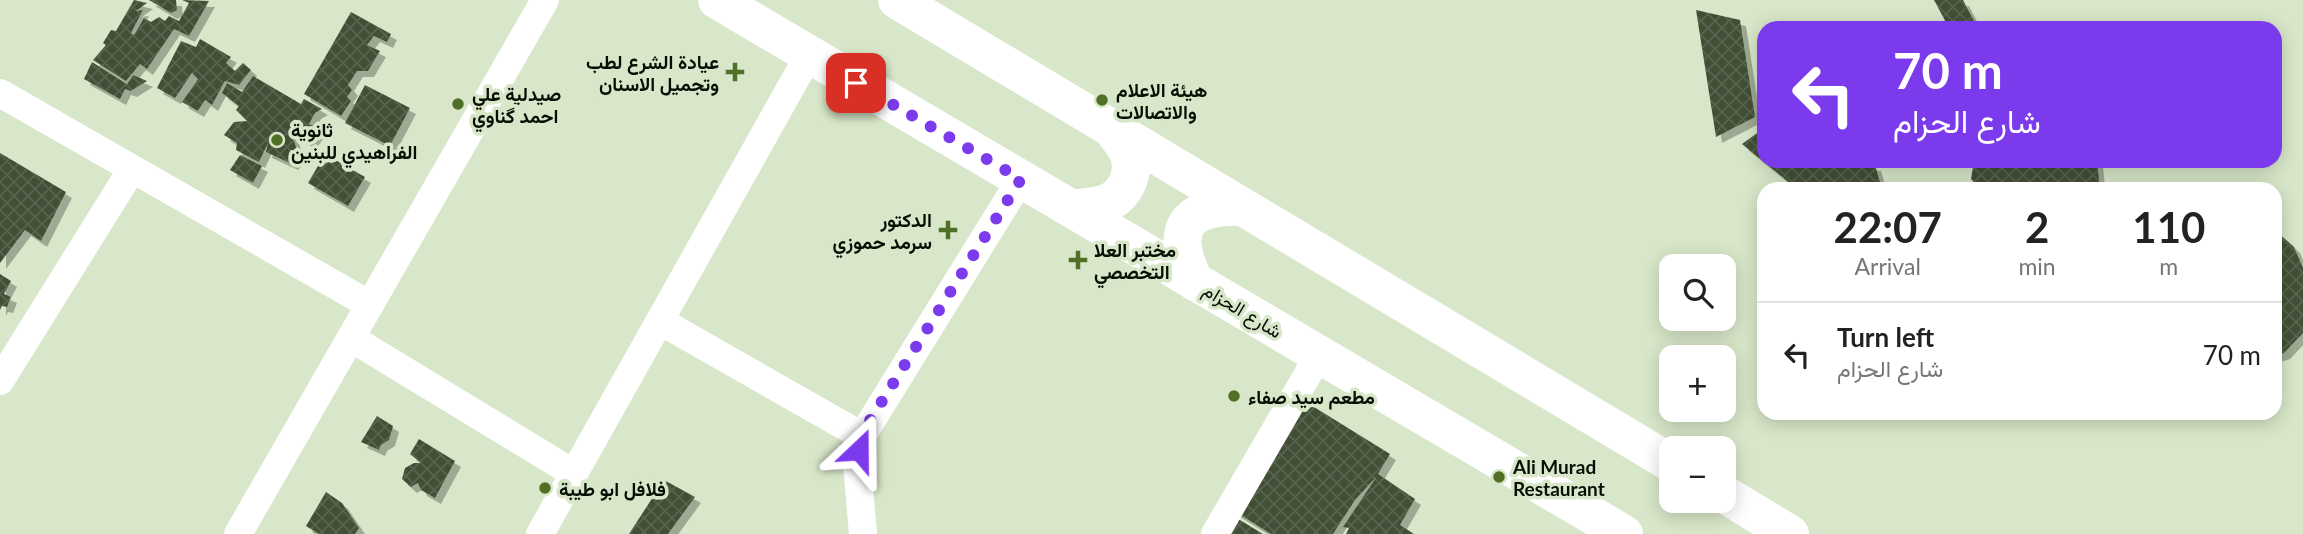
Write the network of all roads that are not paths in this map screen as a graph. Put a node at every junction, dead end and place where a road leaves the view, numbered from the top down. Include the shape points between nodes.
1 (545, 0) edge
2 (717, 0) edge
3 (897, 0) edge
4 (809, 55) junction
5 (0, 93) edge
6 (1112, 129) junction
7 (132, 169) junction
8 (1021, 179) junction
9 (1243, 207) junction
10 (1072, 209) junction
11 (1195, 282) junction
12 (370, 305) junction
13 (660, 321) junction
14 (351, 338) junction
15 (1320, 355) junction
16 (0, 381) edge
17 (862, 436) junction
18 (1659, 456) edge
19 (573, 473) junction
20 (1736, 501) edge
21 (238, 534) edge
22 (540, 534) edge
23 (863, 534) edge
24 (1215, 534) edge
25 (1625, 534) edge
26 (1790, 534) edge

1 - 12 street
2 - 4 main road, شارع الحزام
3 - 6 main road
4 - 8 main road, شارع الحزام
4 - 13 street
5 - 7 street
6 - 9 main road
6 - 10 main road via 1128,152 1130,179 1108,203
7 - 12 street
7 - 16 street
8 - 10 main road, شارع الحزام
8 - 17 street
9 - 11 main road via 1210,208 1192,218 1181,240
9 - 18 main road
10 - 11 main road, شارع الحزام
11 - 15 main road, شارع الحزام
12 - 14 street
13 - 17 street
13 - 19 street
14 - 19 street
14 - 21 street
15 - 24 street
15 - 25 main road, شارع الحزام
17 - 23 street via 857,464
19 - 22 street
20 - 26 main road

